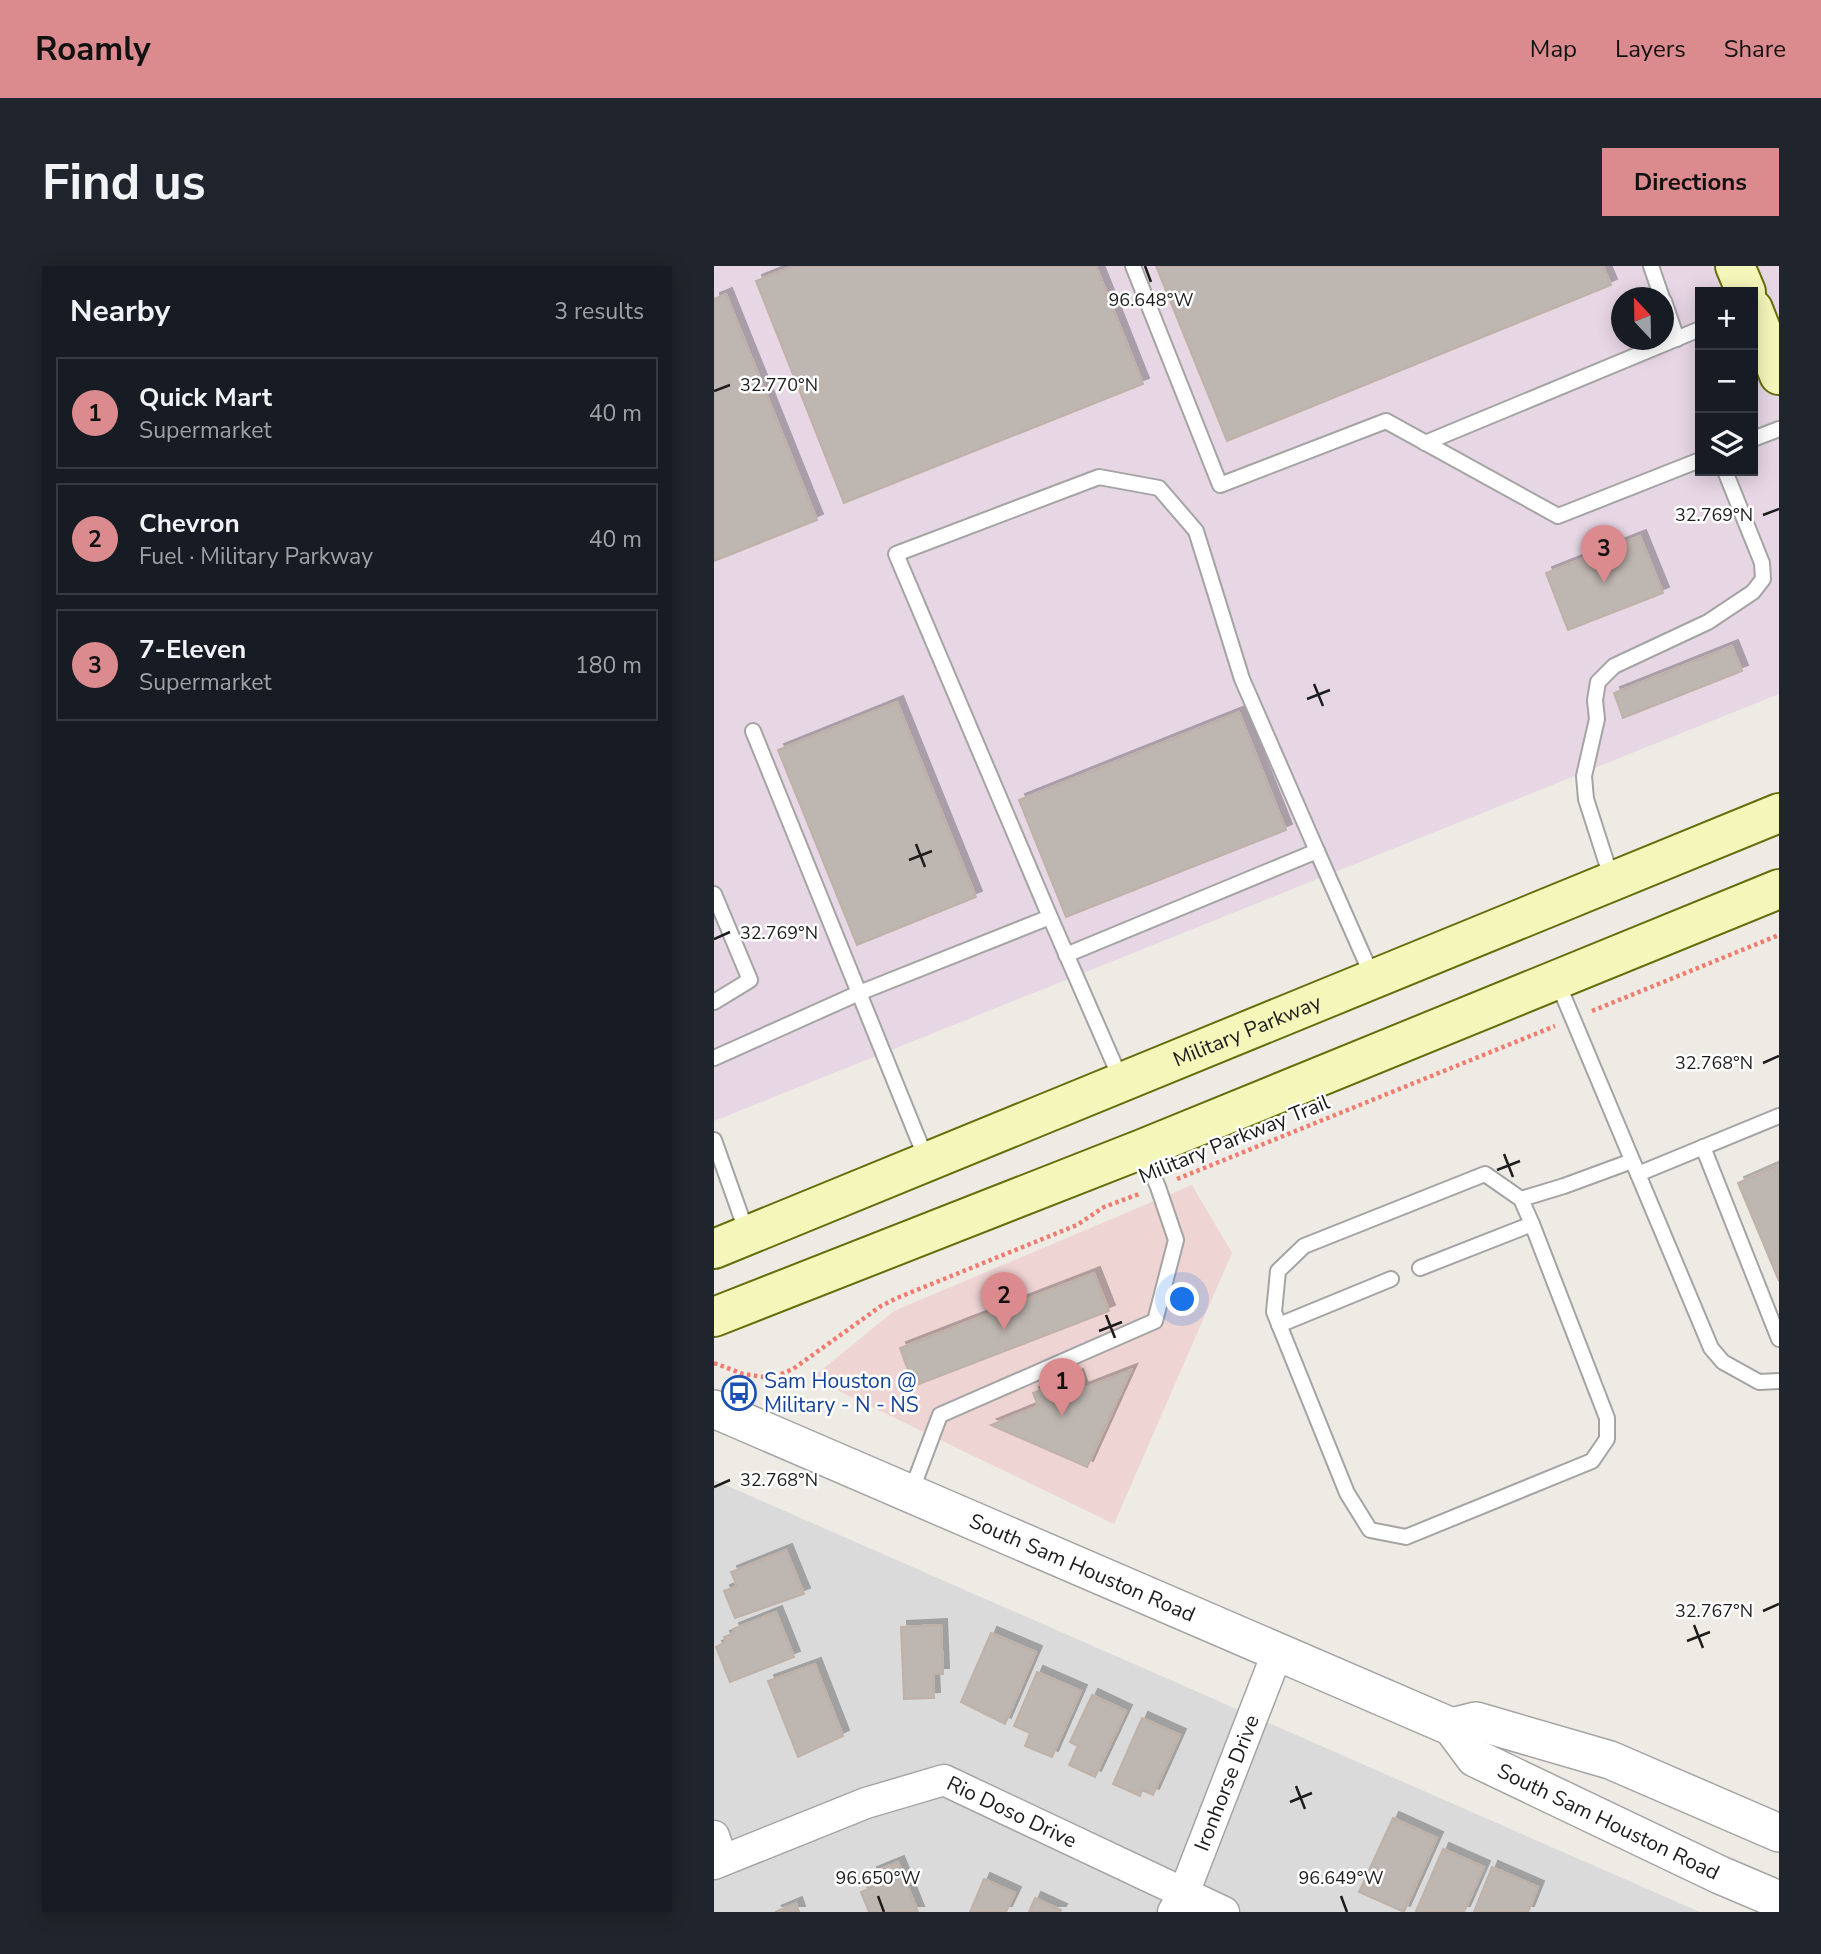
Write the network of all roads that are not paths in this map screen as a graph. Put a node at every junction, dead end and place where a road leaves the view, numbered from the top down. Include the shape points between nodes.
1 (1133, 266) edge
2 (1651, 266) edge
3 (1735, 266) edge
4 (1659, 287) edge
5 (1744, 287) edge
6 (1779, 296) edge
7 (1758, 306) edge
8 (1758, 321) edge
9 (1674, 330) edge
10 (1695, 331) edge
11 (1677, 339) junction
12 (1779, 374) edge
13 (1779, 429) edge
14 (1758, 437) edge
15 (1424, 443) junction
16 (1695, 462) edge
17 (1727, 476) edge
18 (753, 731) dead end
19 (1779, 813) edge
20 (1317, 851) junction
21 (1613, 882) junction
22 (1779, 889) edge
23 (714, 894) edge
24 (1050, 917) junction
25 (1066, 955) junction
26 (1374, 979) junction
27 (1557, 981) junction
28 (859, 993) junction
29 (714, 1002) edge
30 (714, 1058) edge
31 (1122, 1083) junction
32 (1779, 1116) edge
33 (714, 1140) edge
34 (1703, 1147) junction
35 (1142, 1149) junction
36 (927, 1162) junction
37 (1635, 1168) junction
38 (1521, 1199) junction
39 (1532, 1224) junction
40 (731, 1242) edge
41 (1420, 1268) dead end
42 (1391, 1279) dead end
43 (714, 1317) edge
44 (1279, 1325) junction
45 (1779, 1339) edge
46 (1779, 1381) edge
47 (714, 1409) edge
48 (910, 1493) junction
49 (1279, 1651) junction
50 (1452, 1727) junction
51 (1779, 1833) edge
52 (717, 1853) edge
53 (1779, 1900) edge
54 (1179, 1903) edge
55 (1224, 1912) edge

1 - 15 lane via 1220,485 1386,421
2 - 4 lane
3 - 5 main road
6 - 7 main road
8 - 12 main road
9 - 11 lane
10 - 11 lane
11 - 15 lane
13 - 14 lane
15 - 16 lane via 1558,516
17 - 21 lane via 1762,563 1763,579 1753,592 1708,622 1614,666 1598,682 1597,719 1584,776 1586,799
18 - 28 lane
19 - 21 main road, Military Parkway
20 - 24 lane via 1242,679 1196,531 1159,488 1099,477 896,554
20 - 25 lane
20 - 26 lane
21 - 26 main road, Military Parkway
22 - 27 main road
23 - 29 lane via 750,980
24 - 25 lane
24 - 28 lane
25 - 31 lane
26 - 31 main road, Military Parkway
27 - 35 main road
27 - 37 lane
28 - 30 lane
28 - 36 lane
31 - 36 main road, Military Parkway
32 - 34 lane
33 - 40 lane
34 - 37 lane
34 - 45 lane
35 - 43 main road
35 - 48 lane via 1176,1240 1155,1321 940,1415
36 - 40 main road, Military Parkway
37 - 38 lane
37 - 46 lane via 1711,1348 1723,1362 1759,1382
38 - 39 lane
38 - 44 lane via 1485,1174 1304,1246 1278,1271 1274,1312
39 - 41 lane
39 - 44 lane via 1607,1418 1606,1439 1592,1461 1419,1532 1406,1537 1370,1530 1347,1493
42 - 44 lane
47 - 48 street, South Sam Houston Road
48 - 49 street, South Sam Houston Road
49 - 50 street, South Sam Houston Road
49 - 54 street, Ironhorse Drive
50 - 51 street, South Sam Houston Road via 1476,1721 1610,1760
50 - 53 street, South Sam Houston Road via 1475,1758
52 - 54 street, Rio Doso Drive via 944,1780
54 - 55 street, Rio Doso Drive

